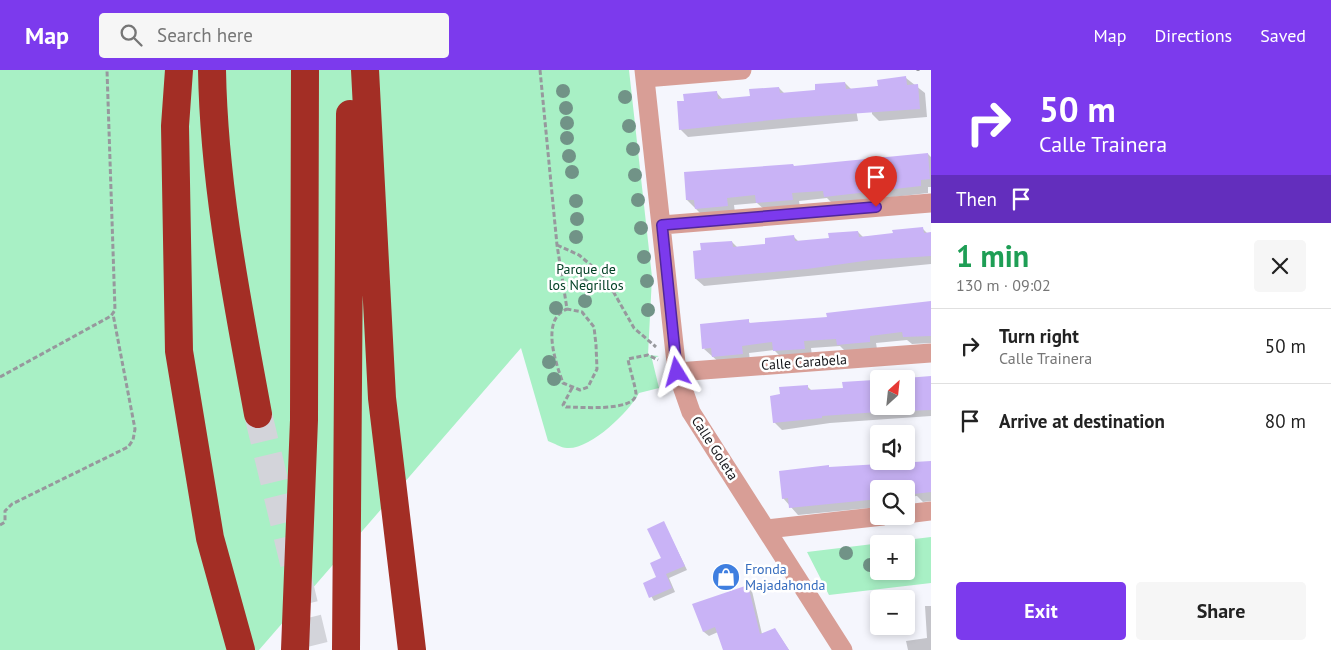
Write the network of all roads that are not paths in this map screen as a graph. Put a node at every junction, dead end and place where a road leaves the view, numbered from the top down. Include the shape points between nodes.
1 (179, 70) edge
2 (212, 70) edge
3 (305, 70) edge
4 (350, 70) edge
5 (365, 70) edge
6 (742, 70) edge
7 (644, 74) edge
8 (931, 203) edge
9 (662, 225) junction
10 (931, 353) edge
11 (677, 372) junction
12 (258, 414) tunnel mouth
13 (931, 511) edge
14 (915, 513) edge
15 (870, 517) edge
16 (767, 529) junction
17 (241, 650) edge
18 (295, 650) edge
19 (346, 650) edge
20 (412, 650) edge
21 (843, 650) edge

1 - 17 highway via 175,126 179,351 210,538
2 - 12 highway via 213,121 230,259
3 - 18 highway via 304,420
4 - 19 highway
5 - 20 highway via 382,398
6 - 7 street
7 - 9 street, Calle Goleta
8 - 9 street
9 - 11 street, Calle Goleta
10 - 11 street, Calle Carabela
11 - 16 street, Calle Goleta via 691,412
13 - 14 street
15 - 16 street
16 - 21 street, Calle Goleta

